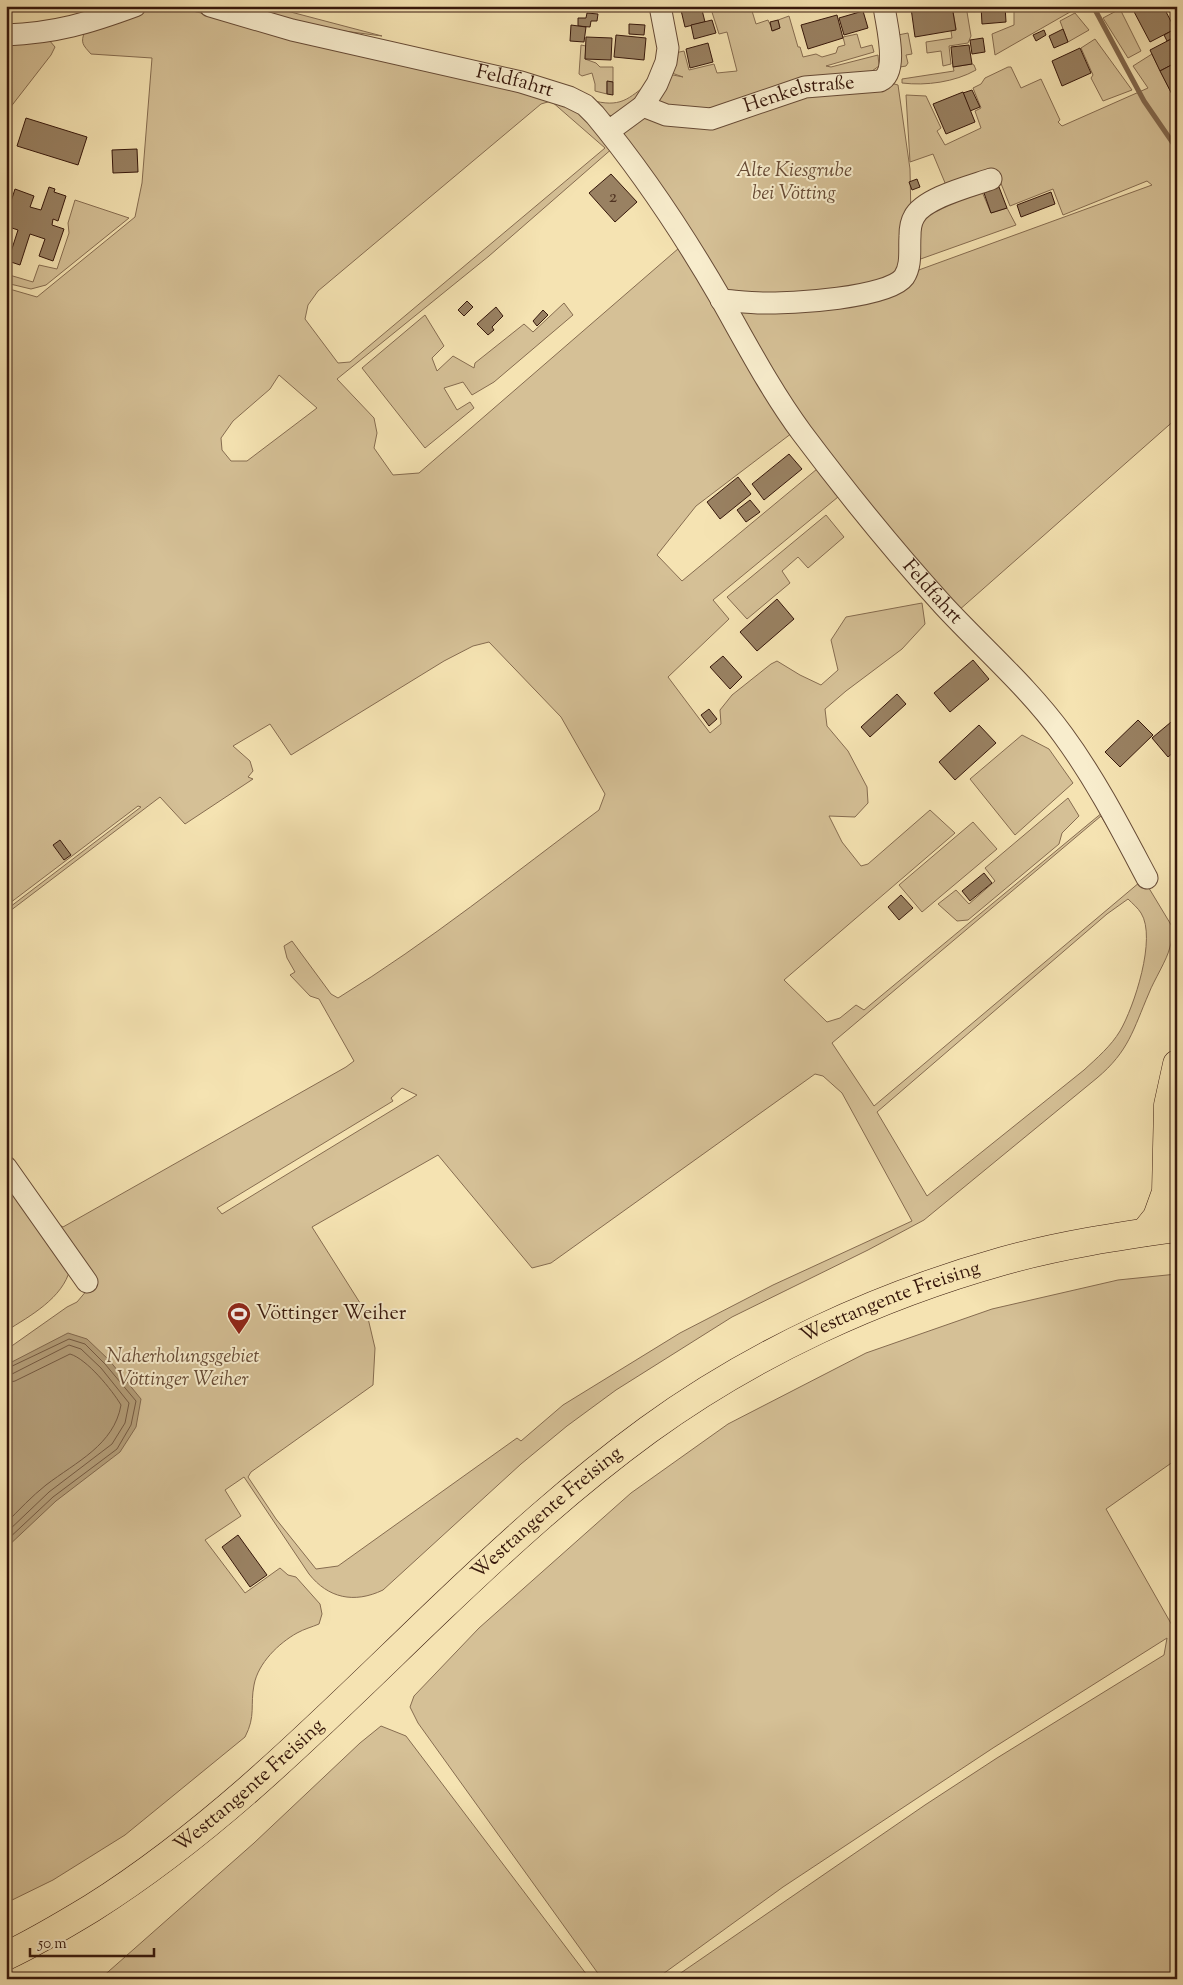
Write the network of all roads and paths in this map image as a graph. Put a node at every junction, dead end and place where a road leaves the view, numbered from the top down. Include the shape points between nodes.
1 (135, 6) edge
2 (210, 6) edge
3 (660, 6) edge
4 (884, 6) edge
5 (6, 35) edge
6 (642, 106) junction
7 (609, 131) junction
8 (991, 179) dead end
9 (721, 300) junction
10 (1148, 878) dead end
11 (1177, 1064) edge
12 (1172, 1160) edge
13 (6, 1167) edge
14 (1177, 1228) edge
15 (1145, 1232) junction
16 (87, 1282) dead end
17 (6, 1956) edge

1 - 5 street via 71,28
2 - 7 street, Feldfahrt via 292,30 488,74 569,97 585,105
3 - 6 street via 667,34 667,57 657,84
4 - 6 street, Henkelstraße via 891,54 890,69 880,81 805,87 711,119 666,115
6 - 7 street
7 - 9 street, Feldfahrt via 662,203
8 - 9 street via 930,201 914,216 909,266 904,278 895,285 878,291 804,303
9 - 10 street, Feldfahrt via 783,406 879,532 945,607 1023,687 1063,735 1108,803
11 - 12 main road via 1168,1105
12 - 15 main road via 1166,1192 1156,1217
13 - 16 street
14 - 15 main road, Westtangente Freising
15 - 17 main road, Westtangente Freising via 1005,1260 883,1301 764,1358 703,1394 591,1473 538,1518 323,1722 193,1837 111,1896

